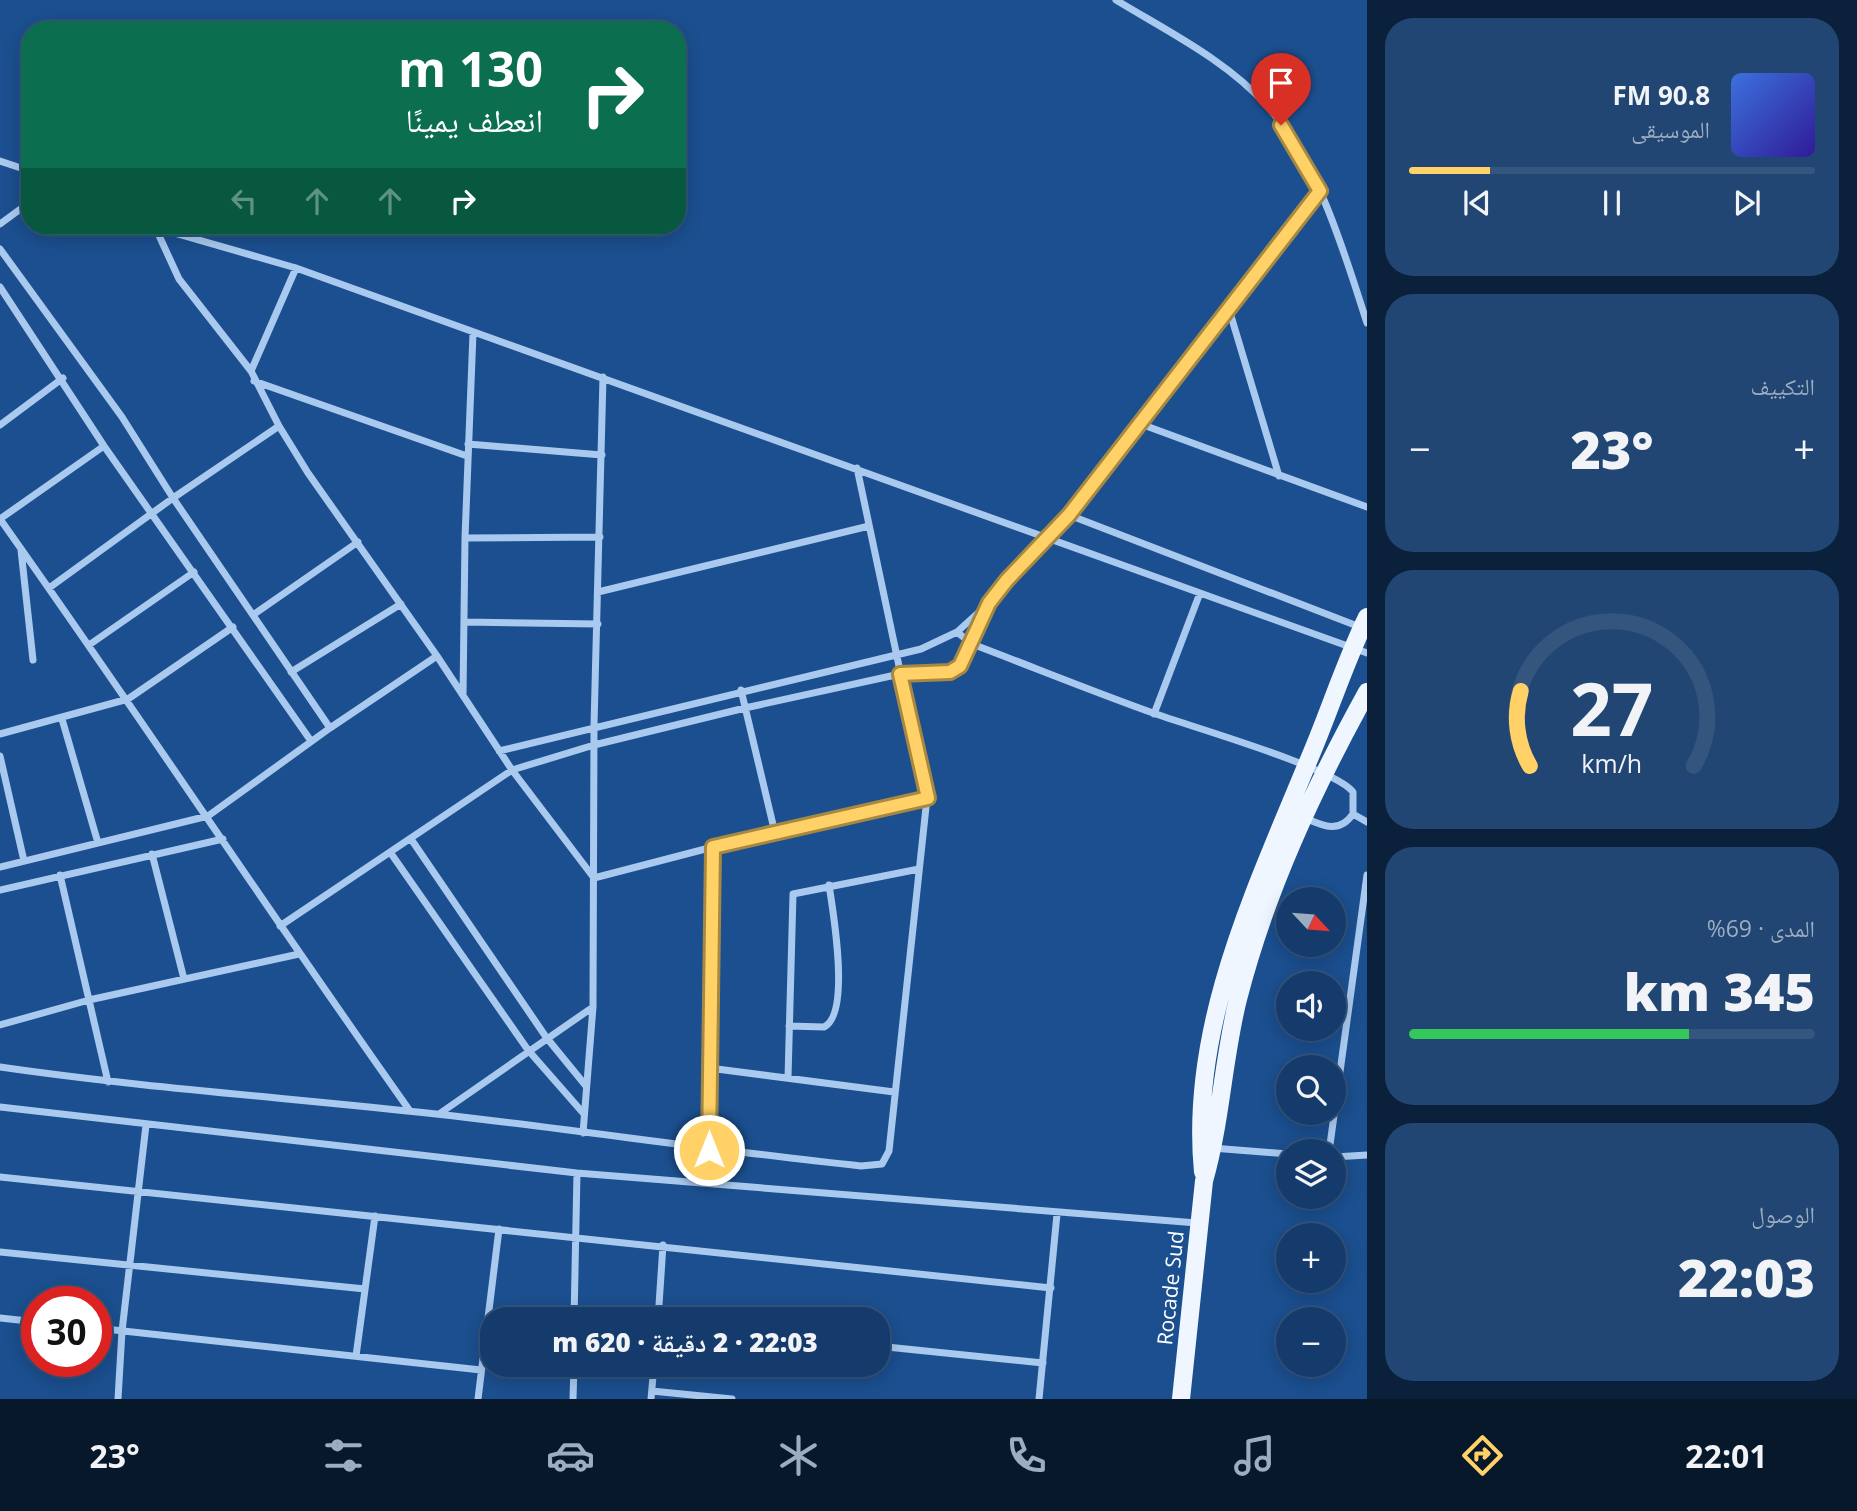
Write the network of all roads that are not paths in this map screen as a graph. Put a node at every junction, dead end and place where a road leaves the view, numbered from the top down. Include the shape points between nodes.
1 (1116, 0) edge
2 (0, 161) edge
3 (21, 168) edge
4 (1320, 191) junction
5 (21, 209) edge
6 (0, 224) edge
7 (157, 235) edge
8 (178, 235) edge
9 (0, 249) edge
10 (296, 268) junction
11 (0, 287) edge
12 (1228, 306) junction
13 (1367, 323) edge
14 (473, 333) junction
15 (251, 371) junction
16 (603, 377) junction
17 (62, 378) junction
18 (254, 380) junction
19 (1138, 423) junction
20 (0, 425) edge
21 (279, 426) junction
22 (468, 444) junction
23 (104, 446) junction
24 (467, 456) junction
25 (601, 456) junction
26 (857, 468) junction
27 (1279, 476) junction
28 (173, 498) junction
29 (1367, 507) edge
30 (152, 514) junction
31 (1069, 515) junction
32 (0, 519) edge
33 (869, 526) junction
34 (600, 537) junction
35 (1047, 537) junction
36 (465, 538) junction
37 (358, 542) junction
38 (21, 549) junction
39 (194, 572) junction
40 (49, 588) junction
41 (598, 592) junction
42 (1200, 593) junction
43 (989, 603) junction
44 (401, 604) junction
45 (253, 615) junction
46 (464, 622) junction
47 (598, 624) junction
48 (1365, 625) edge
49 (233, 627) junction
50 (957, 632) junction
51 (972, 644) junction
52 (89, 645) junction
53 (1360, 651) edge
54 (897, 653) junction
55 (437, 656) junction
56 (33, 660) dead end
57 (291, 673) junction
58 (900, 674) junction
59 (741, 690) junction
60 (1367, 692) edge
61 (463, 696) junction
62 (128, 699) junction
63 (744, 708) junction
64 (1154, 714) junction
65 (62, 719) junction
66 (594, 726) junction
67 (330, 727) junction
68 (0, 734) edge
69 (311, 741) junction
70 (594, 745) junction
71 (499, 751) junction
72 (0, 756) edge
73 (1307, 766) junction
74 (512, 770) junction
75 (1324, 774) junction
76 (928, 798) junction
77 (1295, 813) junction
78 (1353, 814) junction
79 (208, 816) junction
80 (1367, 822) edge
81 (775, 833) junction
82 (223, 839) junction
83 (411, 839) junction
84 (98, 843) junction
85 (713, 847) junction
86 (390, 852) junction
87 (152, 854) junction
88 (24, 861) junction
89 (0, 867) edge
90 (919, 869) junction
91 (60, 875) junction
92 (1367, 876) edge
93 (594, 878) junction
94 (829, 885) junction
95 (0, 890) edge
96 (281, 926) junction
97 (299, 954) junction
98 (184, 979) junction
99 (89, 1000) junction
100 (593, 1007) junction
101 (0, 1025) edge
102 (789, 1026) junction
103 (547, 1037) junction
104 (528, 1050) junction
105 (0, 1067) edge
106 (709, 1068) junction
107 (788, 1078) junction
108 (108, 1082) junction
109 (587, 1086) junction
110 (894, 1092) junction
111 (0, 1107) edge
112 (410, 1111) junction
113 (439, 1114) junction
114 (584, 1114) junction
115 (146, 1125) junction
116 (583, 1133) junction
117 (1331, 1139) edge
118 (1207, 1148) junction
119 (709, 1150) junction
120 (1276, 1153) edge
121 (1367, 1155) edge
122 (1346, 1156) edge
123 (577, 1173) junction
124 (0, 1177) edge
125 (138, 1193) junction
126 (1058, 1214) junction
127 (375, 1216) junction
128 (1200, 1224) junction
129 (499, 1229) junction
130 (575, 1236) junction
131 (663, 1245) junction
132 (0, 1252) edge
133 (129, 1265) junction
134 (1051, 1288) junction
135 (365, 1289) junction
136 (489, 1307) edge
137 (574, 1307) edge
138 (659, 1307) edge
139 (0, 1318) edge
140 (21, 1320) edge
141 (112, 1330) edge
142 (122, 1331) junction
143 (890, 1347) edge
144 (356, 1356) junction
145 (1043, 1363) junction
146 (480, 1370) edge
147 (480, 1377) edge
148 (573, 1377) edge
149 (653, 1377) edge
150 (652, 1395) edge
151 (118, 1399) edge
152 (478, 1399) edge
153 (573, 1399) edge
154 (732, 1399) edge
155 (1038, 1399) edge
156 (1181, 1399) edge

1 - 4 street via 1210,60 1267,106
2 - 3 street
4 - 12 street
4 - 13 street
5 - 6 street
7 - 15 street via 179,279
8 - 10 street
9 - 28 street via 122,417
10 - 14 street
10 - 15 street
11 - 17 street
12 - 19 street
12 - 27 street
14 - 16 street
14 - 22 street
15 - 18 street
16 - 25 street
16 - 26 street
17 - 20 street
17 - 23 street
18 - 21 street
18 - 24 street
19 - 27 street
19 - 31 street
21 - 28 street
21 - 37 street
22 - 24 street
22 - 25 street
23 - 30 street
23 - 32 street
24 - 36 street
25 - 34 street
26 - 33 street
26 - 35 street
27 - 29 street
28 - 30 street
28 - 45 street
30 - 39 street
30 - 40 street
31 - 35 street
31 - 48 street
32 - 38 street
33 - 41 street
33 - 54 street
34 - 36 street
34 - 41 street
35 - 42 street
35 - 43 street
36 - 46 street
37 - 44 street
37 - 45 street
38 - 40 street
38 - 56 street
39 - 49 street
39 - 52 street
40 - 52 street
41 - 47 street
42 - 53 street
42 - 64 street
43 - 50 street
43 - 51 street
44 - 55 street
44 - 57 street
45 - 57 street
46 - 47 street
46 - 61 street
47 - 66 street
48 - 53 main road
49 - 62 street
49 - 69 street
50 - 51 street
50 - 54 street via 921,649
51 - 58 street via 953,671
51 - 64 street
52 - 62 street
53 - 73 main road
54 - 58 street
54 - 59 street
55 - 61 street
55 - 67 street
57 - 67 street
58 - 63 street
58 - 76 street
59 - 63 street
59 - 66 street
60 - 75 main road
61 - 71 street
62 - 65 street
62 - 79 street
63 - 70 street
63 - 81 street
64 - 73 street
65 - 68 street
65 - 84 street
66 - 70 street
66 - 71 street
67 - 69 street
69 - 79 street
70 - 74 street
70 - 93 street
71 - 74 street
72 - 88 street
73 - 75 street
73 - 77 main road
74 - 83 street
74 - 93 street
75 - 77 main road
75 - 78 street via 1353,792
76 - 81 street
76 - 90 street
77 - 78 street via 1334,827
77 - 118 main road, Rocade Sud via 1250,898 1225,979 1204,1082
78 - 80 street
79 - 82 street
79 - 84 street
81 - 85 street
82 - 87 street
82 - 96 street
83 - 86 street
83 - 103 street
84 - 88 street
85 - 93 street
85 - 106 street
86 - 96 street
86 - 104 street
87 - 91 street
87 - 98 street
88 - 89 street
90 - 94 street
90 - 110 street
91 - 95 street
91 - 99 street
92 - 117 street
93 - 100 street
94 - 102 street via 799,891 792,898
94 - 102 street via 838,953 833,1017 824,1027
96 - 97 street
97 - 98 street
97 - 112 street
98 - 99 street
99 - 101 street
99 - 108 street
100 - 103 street
100 - 109 street
102 - 107 street
103 - 104 street
103 - 109 street
104 - 113 street
104 - 114 street
105 - 108 street
106 - 107 street
106 - 119 street
107 - 110 street
108 - 112 street
109 - 114 street
110 - 119 street via 889,1151 881,1165
111 - 115 street
112 - 113 street
113 - 116 street
114 - 116 street
115 - 123 street
115 - 125 street
116 - 119 street
118 - 120 street
118 - 128 main road, Rocade Sud
121 - 122 street
123 - 126 street
123 - 130 street
124 - 125 street
125 - 127 street
125 - 133 street
126 - 128 street
126 - 134 street
127 - 129 street
127 - 135 street
128 - 156 main road, Rocade Sud
129 - 130 street
129 - 136 street
130 - 131 street
130 - 137 street
131 - 134 street
131 - 138 street
132 - 133 street
133 - 135 street
133 - 142 street
134 - 145 street
135 - 144 street
139 - 140 street
141 - 142 street
142 - 144 street
142 - 151 street
143 - 145 street
144 - 146 street
145 - 155 street
147 - 152 street
148 - 153 street
149 - 150 street
150 - 154 street

